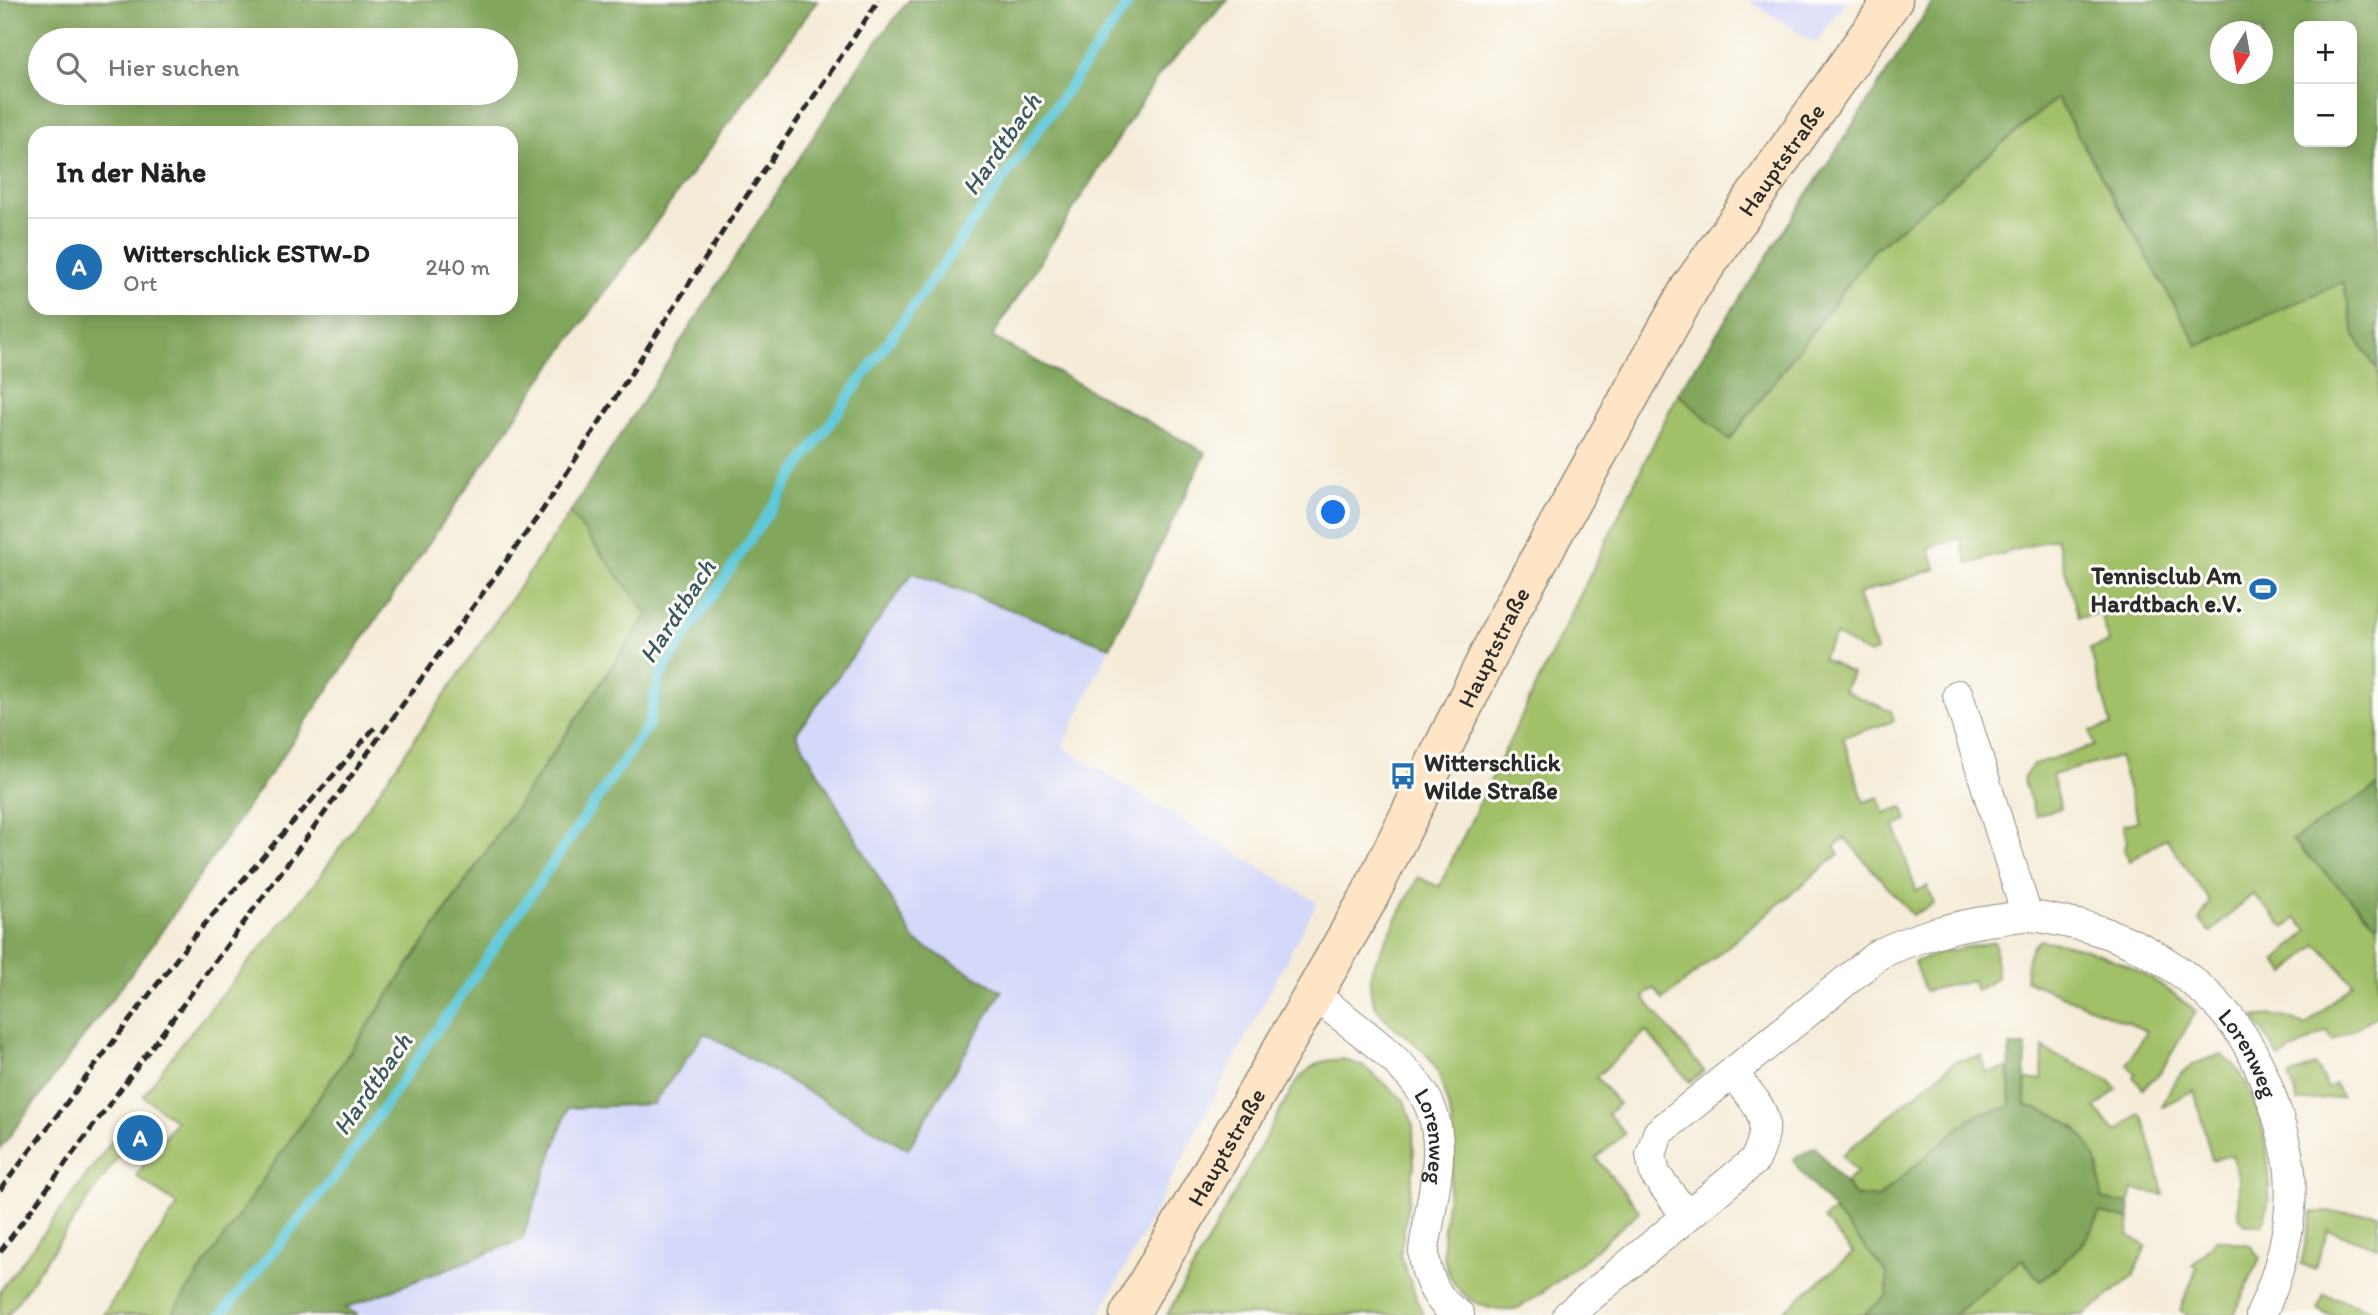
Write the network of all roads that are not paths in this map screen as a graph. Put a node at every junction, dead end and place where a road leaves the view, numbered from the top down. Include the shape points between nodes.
1 (1893, 0) edge
2 (1958, 695) dead end
3 (2027, 916) junction
4 (1313, 994) junction
5 (1733, 1074) junction
6 (1686, 1215) junction
7 (1129, 1315) edge
8 (1460, 1315) edge
9 (1568, 1315) edge
10 (2261, 1315) edge

1 - 4 main road, Hauptstraße via 1690,288 1512,608 1367,901
2 - 3 street
3 - 5 street, Lorenweg via 1958,925 1879,954
3 - 10 street, Lorenweg via 2090,927 2134,943 2178,969 2206,993 2258,1062 2290,1171 2286,1241
4 - 7 main road, Hauptstraße
4 - 8 street, Lorenweg via 1409,1072 1431,1108 1439,1144 1424,1252 1430,1280 1447,1308
5 - 6 street via 1759,1108 1766,1124 1764,1142 1755,1160
5 - 6 street, Lorenweg via 1658,1133 1651,1155 1655,1174
6 - 9 street

